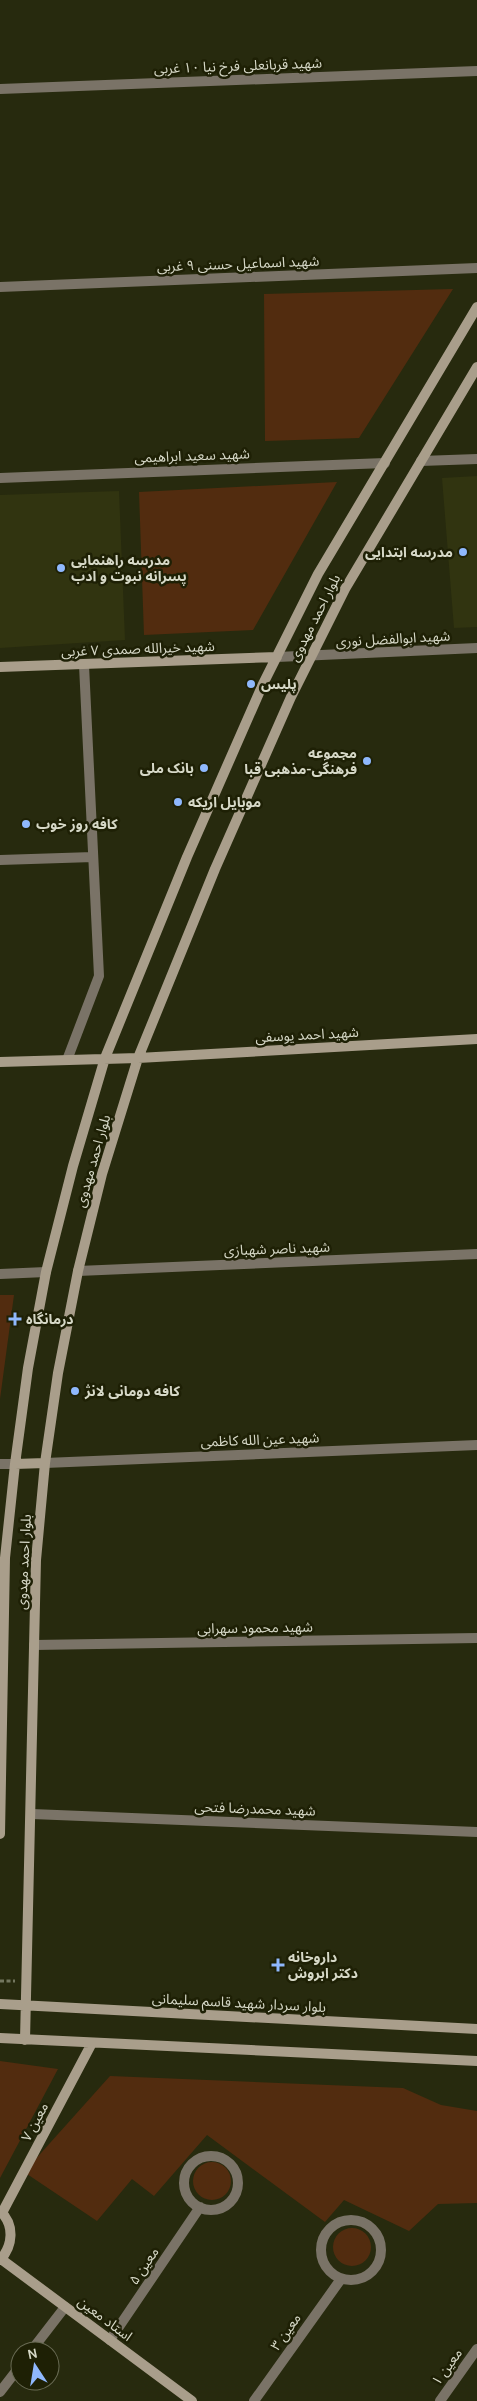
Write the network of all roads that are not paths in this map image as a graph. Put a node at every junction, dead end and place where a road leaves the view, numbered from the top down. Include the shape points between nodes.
1 (477, 71) edge
2 (0, 89) edge
3 (477, 268) edge
4 (0, 287) edge
5 (477, 308) edge
6 (477, 367) edge
7 (477, 459) edge
8 (421, 461) junction
9 (385, 463) junction
10 (0, 478) edge
11 (477, 648) edge
12 (310, 656) junction
13 (277, 657) junction
14 (84, 665) junction
15 (0, 667) edge
16 (93, 858) junction
17 (0, 860) edge
18 (477, 1039) edge
19 (105, 1058) junction
20 (138, 1058) junction
21 (67, 1060) junction
22 (0, 1062) edge
23 (477, 1254) edge
24 (78, 1271) junction
25 (46, 1272) junction
26 (0, 1274) edge
27 (477, 1445) edge
28 (45, 1463) junction
29 (0, 1464) edge
30 (15, 1464) junction
31 (477, 1638) edge
32 (34, 1645) junction
33 (1, 1663) edge
34 (0, 1813) edge
35 (32, 1814) junction
36 (477, 1832) edge
37 (0, 1834) edge
38 (0, 2004) edge
39 (26, 2006) junction
40 (477, 2029) edge
41 (0, 2038) edge
42 (26, 2040) junction
43 (92, 2044) junction
44 (477, 2061) edge
45 (200, 2207) junction
46 (1, 2212) edge
47 (1, 2260) edge
48 (341, 2279) junction
49 (65, 2307) junction
50 (110, 2340) junction
51 (39, 2341) edge
52 (477, 2349) edge
53 (10, 2379) edge
54 (0, 2392) edge
55 (192, 2401) edge
56 (254, 2401) edge
57 (440, 2401) edge

1 - 2 street, شهید قربانعلی فرخ نیا ۱۰ غربی
3 - 4 street, شهید اسماعیل حسنی ۹ غربی
5 - 9 main road, بلوار احمد مهدوی
6 - 8 main road, بلوار احمد مهدوی
7 - 8 street
8 - 12 main road, بلوار احمد مهدوی via 345,589
9 - 10 street, شهید سعید ابراهیمی
9 - 13 main road, بلوار احمد مهدوی via 318,574
11 - 12 street, شهید ابوالفضل نوری
12 - 13 street, شهید ابوالفضل نوری
12 - 20 main road, بلوار احمد مهدوی via 215,869
13 - 14 main road, شهید خیرالله صمدی ۷ غربی
13 - 19 main road, بلوار احمد مهدوی via 187,857
14 - 15 main road, شهید خیرالله صمدی ۷ غربی
14 - 16 street
16 - 17 street
16 - 21 street via 99,976
18 - 20 main road, شهید احمد یوسفی
19 - 20 main road, شهید احمد یوسفی
19 - 21 main road, شهید احمد یوسفی
19 - 25 main road, بلوار احمد مهدوی
20 - 24 main road, بلوار احمد مهدوی via 102,1174
21 - 22 main road, شهید احمد یوسفی
23 - 24 street, شهید ناصر شهبازی
24 - 28 main road, بلوار احمد مهدوی
25 - 26 street
25 - 30 main road, بلوار احمد مهدوی
27 - 28 street, شهید عین الله کاظمی
28 - 30 main road
28 - 32 main road, بلوار احمد مهدوی via 36,1560
29 - 30 street
30 - 33 main road, بلوار احمد مهدوی via 5,1558
31 - 32 street, شهید محمود سهرابی
32 - 35 main road, بلوار احمد مهدوی
33 - 34 main road, بلوار احمد مهدوی
34 - 37 main road, بلوار احمد مهدوی
35 - 36 street, شهید محمدرضا فتحی
35 - 39 main road, بلوار احمد مهدوی
38 - 39 main road, بلوار سردار شهید قاسم سلیمانی
39 - 40 main road, بلوار سردار شهید قاسم سلیمانی
39 - 42 main road, بلوار احمد مهدوی
41 - 42 main road
42 - 43 main road
43 - 44 main road
43 - 46 main road, معین ۷
45 - 45 street via 218,2209 227,2205 238,2190 236,2172 224,2158 206,2156 191,2164 187,2171 184,2179 188,2196
45 - 50 street, معین ۵
46 - 47 main road via 11,2231 7,2251
47 - 49 main road, استاد معین
48 - 48 street via 360,2279 376,2267 380,2258 378,2239 366,2224 346,2221 337,2224 324,2238 321,2248 325,2266
48 - 56 street, معین ۳
49 - 50 main road, استاد معین
49 - 51 street
50 - 55 main road, استاد معین
52 - 57 street, معین ۱
53 - 54 street

